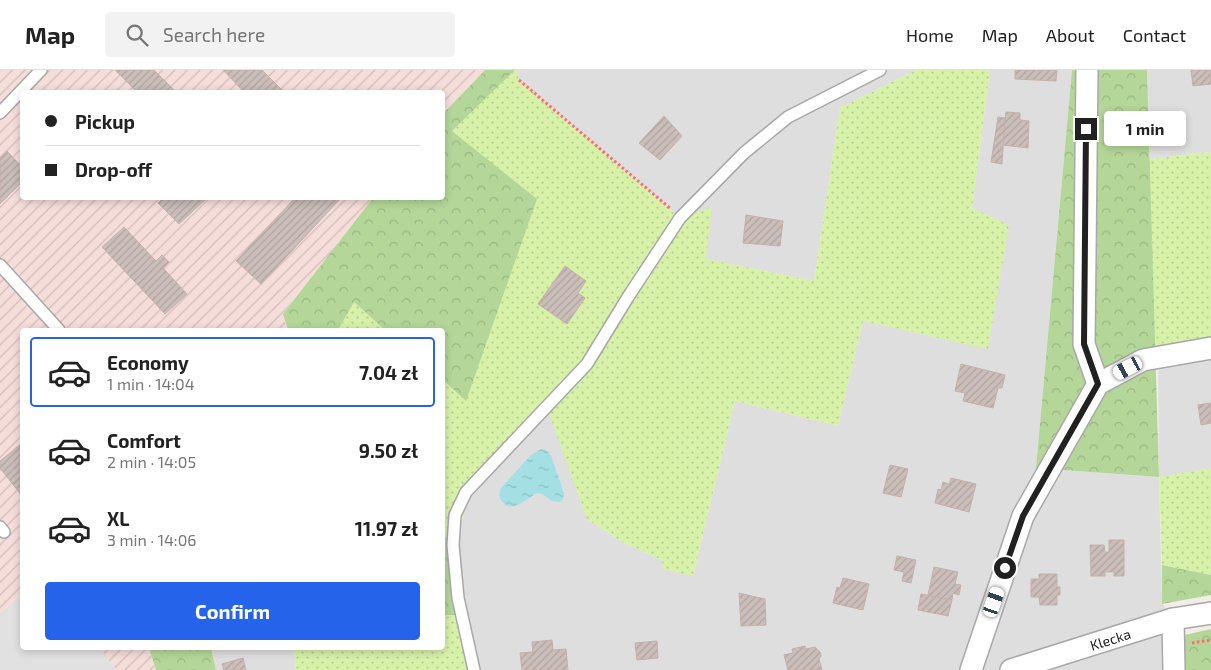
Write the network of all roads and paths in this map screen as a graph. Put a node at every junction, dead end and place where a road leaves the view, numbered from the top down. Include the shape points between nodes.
1 (42, 70) edge
2 (880, 70) edge
3 (1087, 70) edge
4 (519, 80) dead end
5 (22, 90) edge
6 (20, 93) edge
7 (0, 113) edge
8 (680, 218) junction
9 (0, 265) edge
10 (57, 328) edge
11 (1211, 348) edge
12 (1098, 384) junction
13 (1211, 612) edge
14 (1174, 619) junction
15 (474, 670) edge
16 (971, 670) edge
17 (1011, 670) edge
18 (1174, 670) edge

1 - 5 lane
2 - 8 lane via 788,117 744,153
3 - 12 street via 1084,344
4 - 8 path
6 - 7 lane
8 - 15 lane via 587,364 466,492 455,515 453,544 458,598
9 - 10 lane
11 - 12 street via 1143,360
12 - 16 street via 1023,516
13 - 14 street, Klecka
14 - 17 street, Klecka
14 - 18 street

